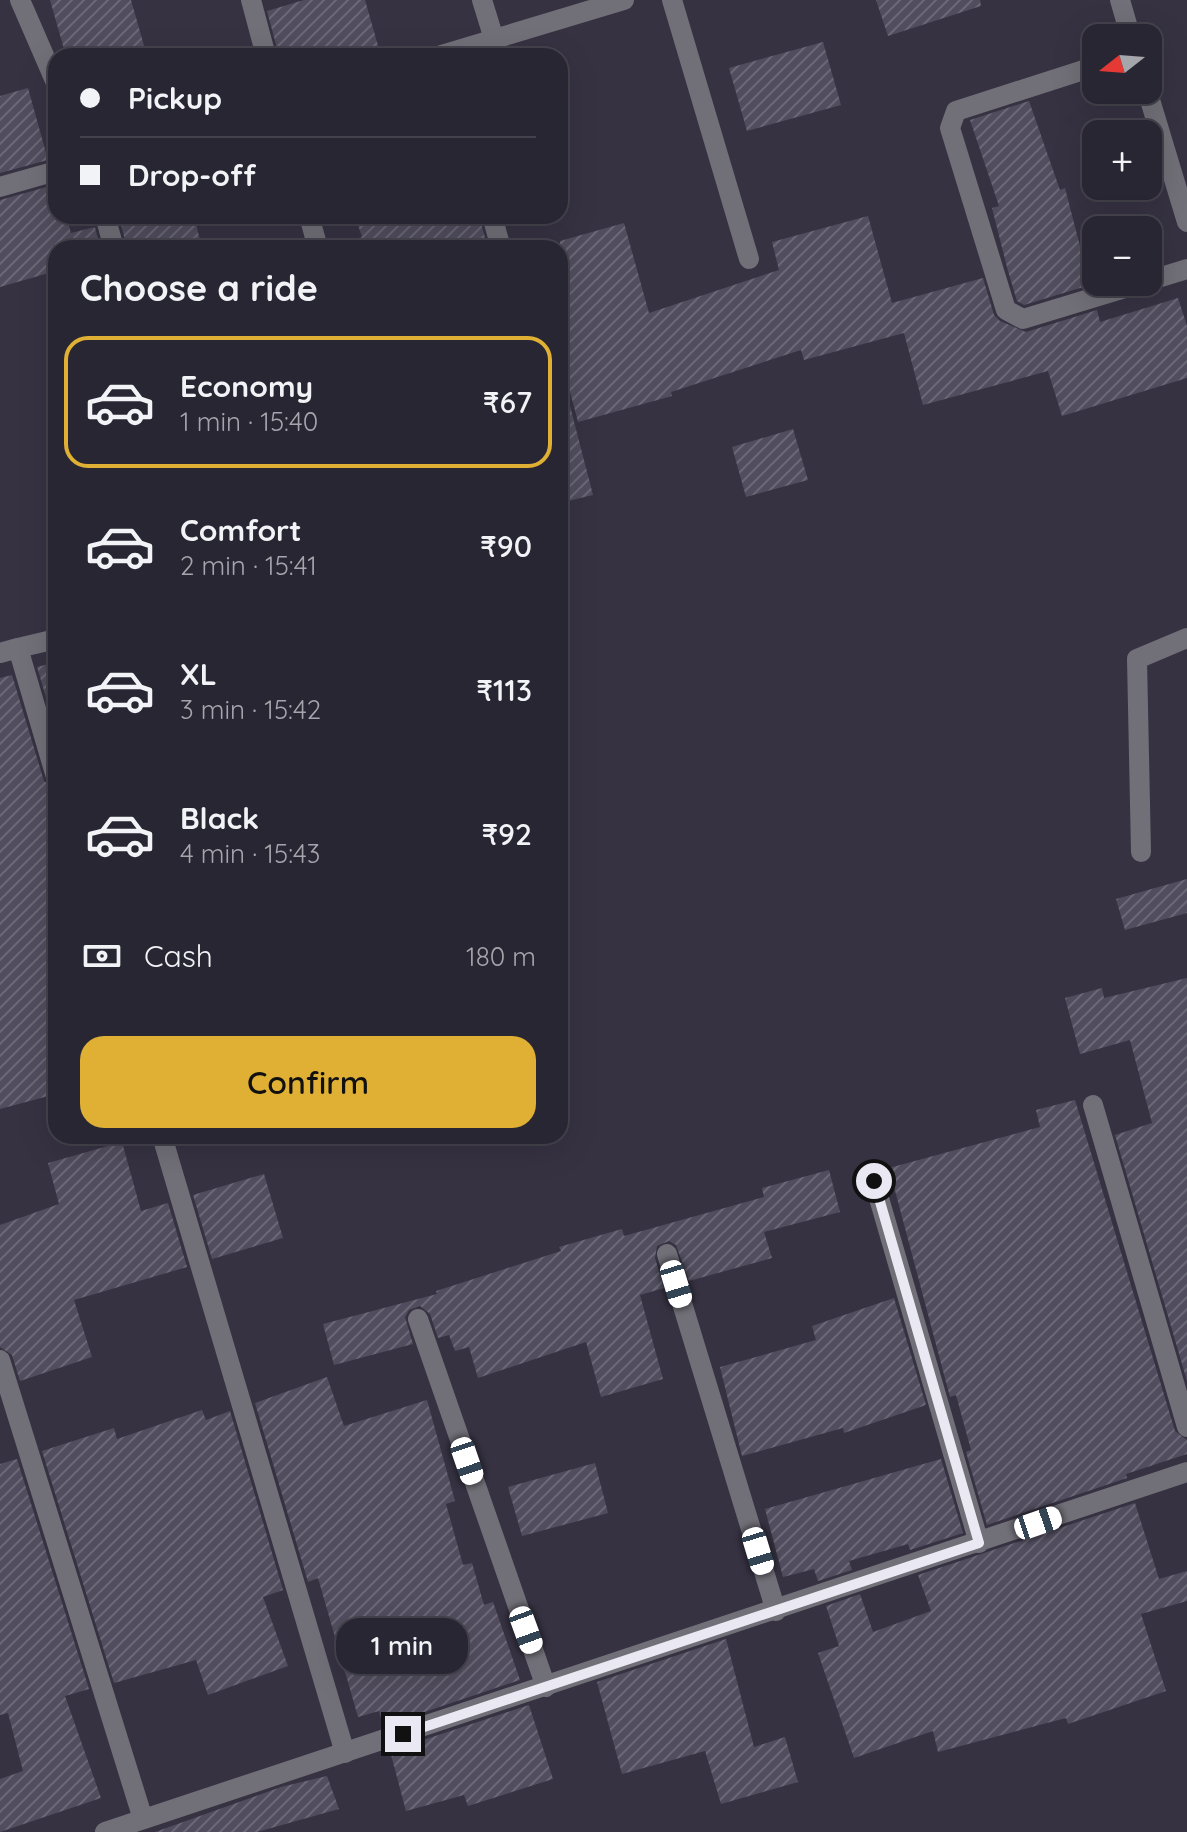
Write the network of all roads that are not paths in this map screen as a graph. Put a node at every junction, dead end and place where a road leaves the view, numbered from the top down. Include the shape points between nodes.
1 (20, 0) edge
2 (251, 0) edge
3 (482, 0) edge
4 (624, 0) edge
5 (672, 0) edge
6 (1120, 0) edge
7 (1127, 24) edge
8 (494, 39) junction
9 (264, 48) edge
10 (464, 48) edge
11 (48, 65) edge
12 (1082, 70) edge
13 (1151, 104) edge
14 (48, 173) edge
15 (0, 187) edge
16 (1187, 222) edge
17 (749, 259) dead end
18 (1187, 269) edge
19 (1162, 277) edge
20 (1100, 296) edge
21 (1187, 638) edge
22 (48, 641) edge
23 (9, 651) edge
24 (48, 756) edge
25 (1141, 852) dead end
26 (1093, 1105) dead end
27 (164, 1144) edge
28 (874, 1181) dead end
29 (667, 1254) dead end
30 (418, 1319) dead end
31 (0, 1360) edge
32 (1187, 1427) edge
33 (1187, 1472) edge
34 (979, 1543) junction
35 (776, 1611) junction
36 (546, 1687) junction
37 (345, 1753) junction
38 (143, 1819) junction
39 (105, 1832) edge

1 - 11 street
2 - 9 street
3 - 8 street
4 - 8 street
5 - 17 street
6 - 7 street
8 - 10 street
12 - 20 street via 956,111 950,128 1006,310 1023,319
13 - 16 street
14 - 15 street
18 - 19 street
21 - 25 street via 1137,659
22 - 23 street
23 - 24 street
26 - 32 street
27 - 37 street
28 - 34 street
29 - 35 street
30 - 36 street
31 - 38 street
33 - 34 street
34 - 35 street
35 - 36 street
36 - 37 street
37 - 38 street
38 - 39 street

